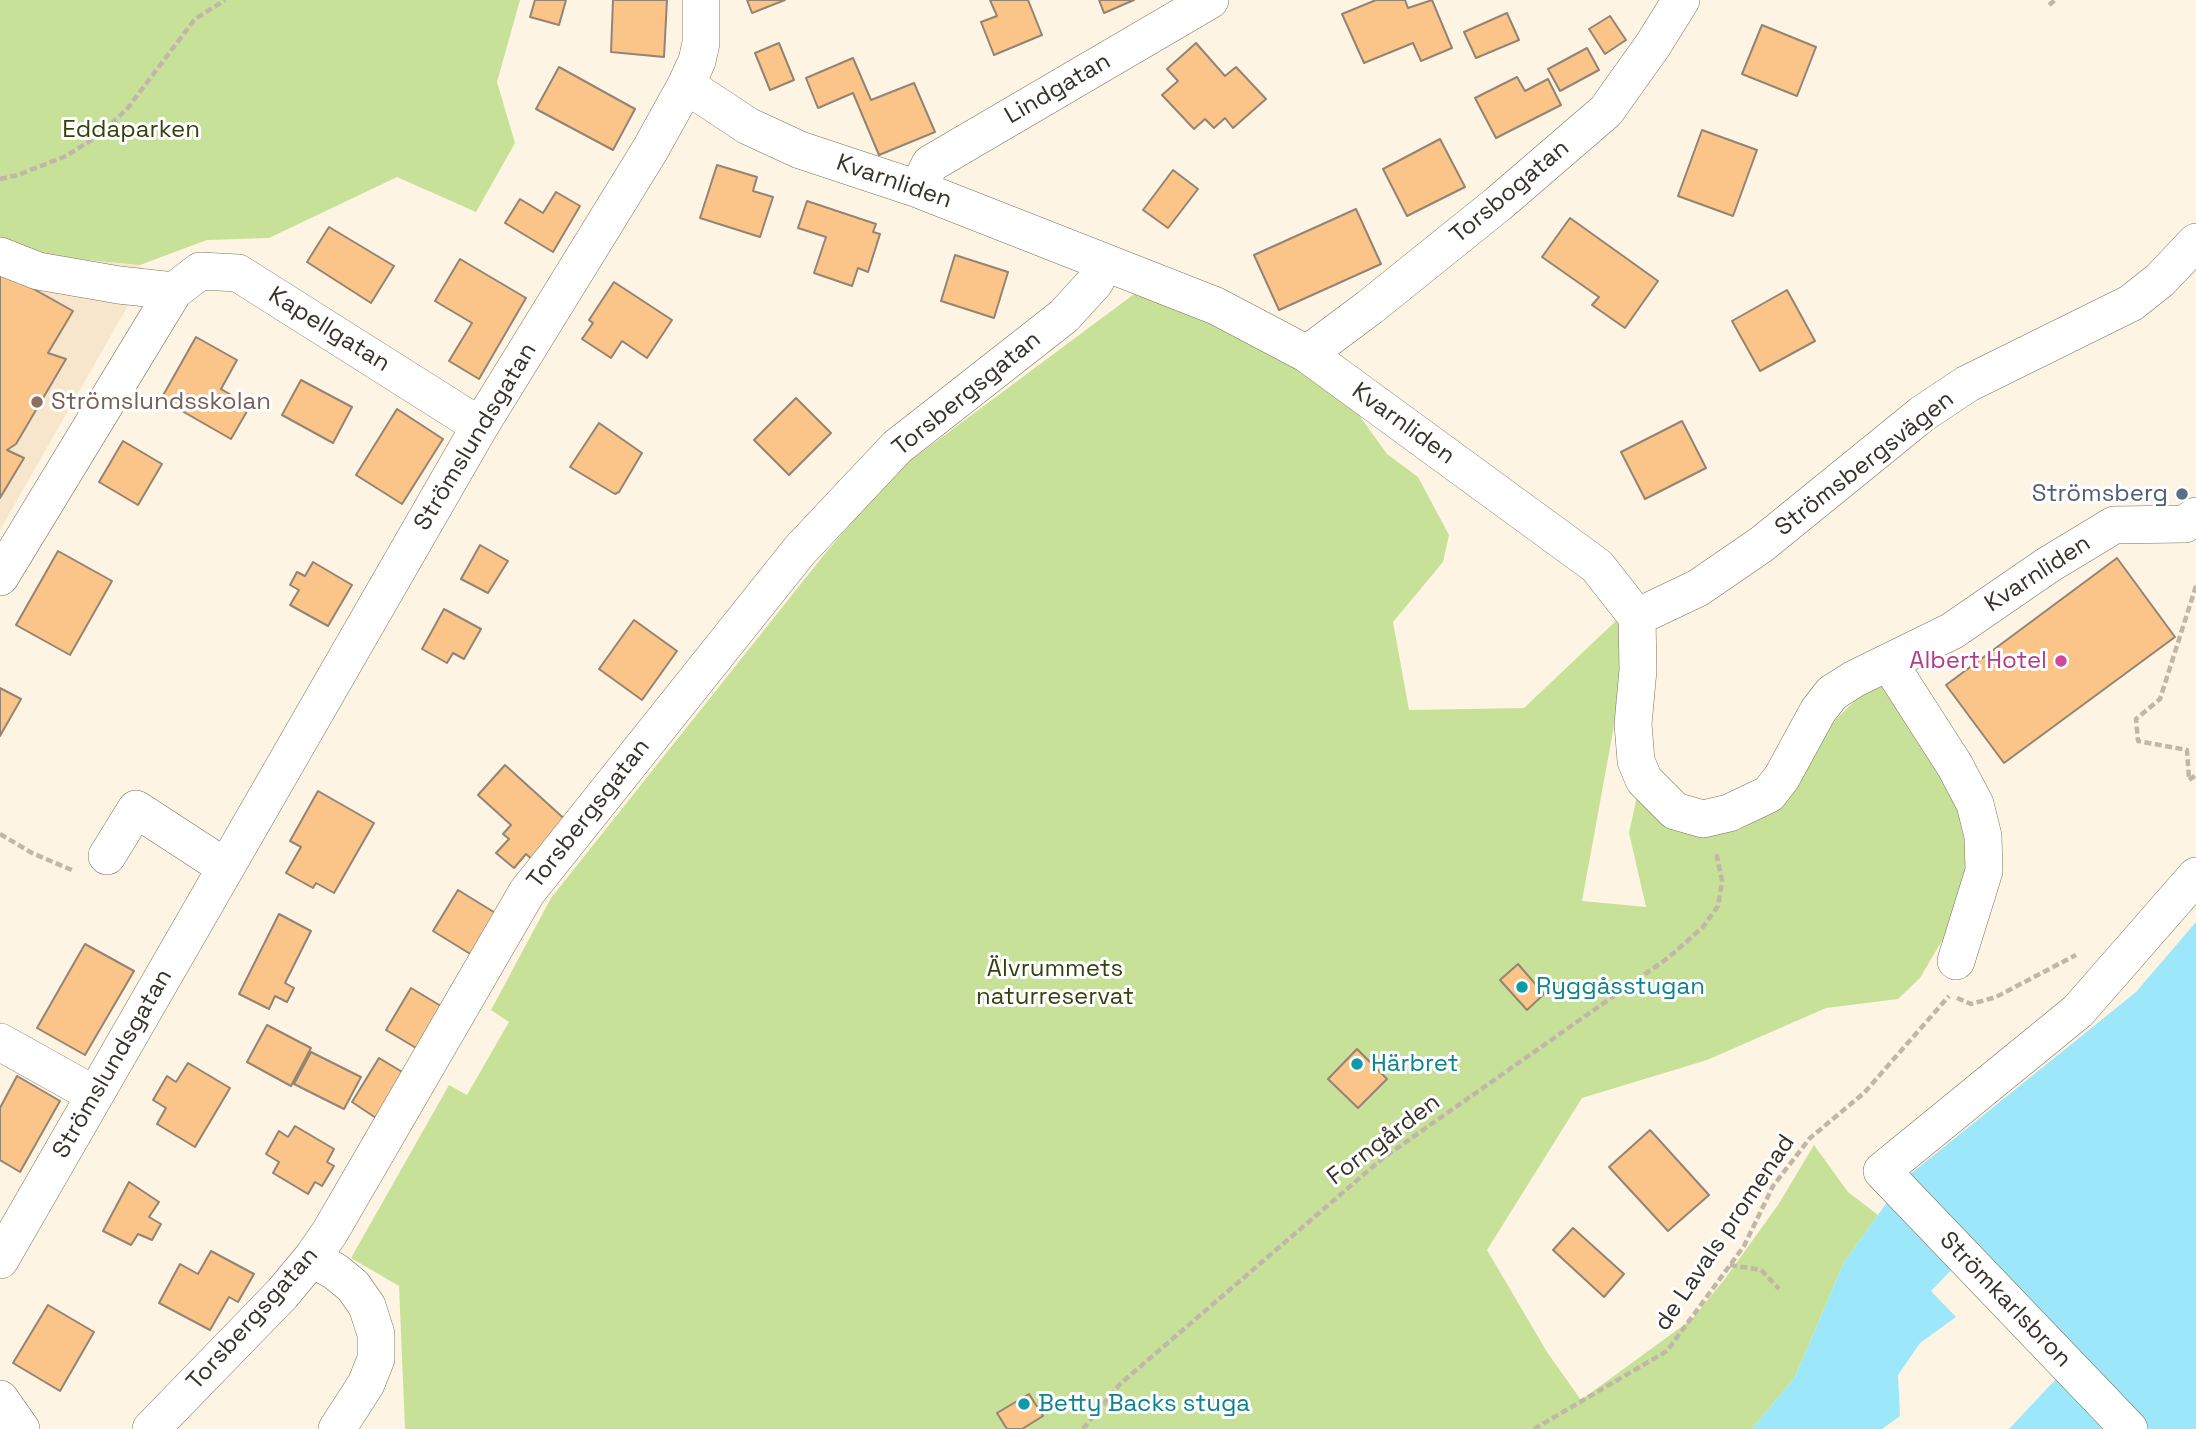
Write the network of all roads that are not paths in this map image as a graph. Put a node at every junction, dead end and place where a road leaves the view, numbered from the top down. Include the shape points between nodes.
1 (701, 0) edge
2 (1210, 0) edge
3 (1681, 0) edge
4 (686, 85) junction
5 (918, 189) junction
6 (2196, 242) edge
7 (0, 256) edge
8 (1105, 263) junction
9 (174, 291) junction
10 (1307, 354) junction
11 (480, 426) junction
12 (2196, 516) edge
13 (0, 577) edge
14 (1637, 617) junction
15 (1889, 663) junction
16 (107, 856) road end
17 (225, 867) junction
18 (2196, 876) edge
19 (1953, 978) road end
20 (0, 1042) edge
21 (95, 1095) junction
22 (312, 1258) junction
23 (0, 1260) edge
24 (0, 1399) edge
25 (21, 1429) edge
26 (151, 1429) edge
27 (337, 1429) edge
28 (2129, 1429) edge

1 - 4 street, Strömslundsgatan via 701,43
2 - 5 street, Lindgatan via 930,164
3 - 10 street, Torsbogatan via 1606,111 1498,204
4 - 5 street, Kvarnliden via 748,126 800,150
4 - 11 street, Strömslundsgatan
5 - 8 street, Kvarnliden
6 - 14 street, Strömsbergsvägen via 2132,303 1967,384 1922,414 1762,544 1698,588
7 - 9 street via 38,271
8 - 10 street, Kvarnliden via 1216,306
8 - 22 street, Torsbergsgatan via 1096,282 1065,316 897,447 809,541 582,822 527,892
9 - 11 street, Kapellgatan via 200,271 238,273
9 - 13 street, Kapellgatan
10 - 14 street, Kvarnliden via 1597,566
11 - 17 street, Strömslundsgatan
12 - 15 street, Kvarnliden via 2185,524 2114,525 1952,631
14 - 15 street, Kvarnliden via 1636,761 1644,780 1675,811 1703,819 1729,813 1769,794 1832,693
15 - 19 street via 1955,765 1975,804 1983,836 1984,870
16 - 17 street via 136,809
17 - 21 street, Strömslundsgatan
18 - 28 street, Strömkarlsbron via 2078,1011 1882,1171
20 - 21 street
21 - 23 street, Strömslundsgatan
22 - 26 street, Torsbergsgatan
22 - 27 street via 353,1286 376,1334 376,1359 366,1384
24 - 25 street

